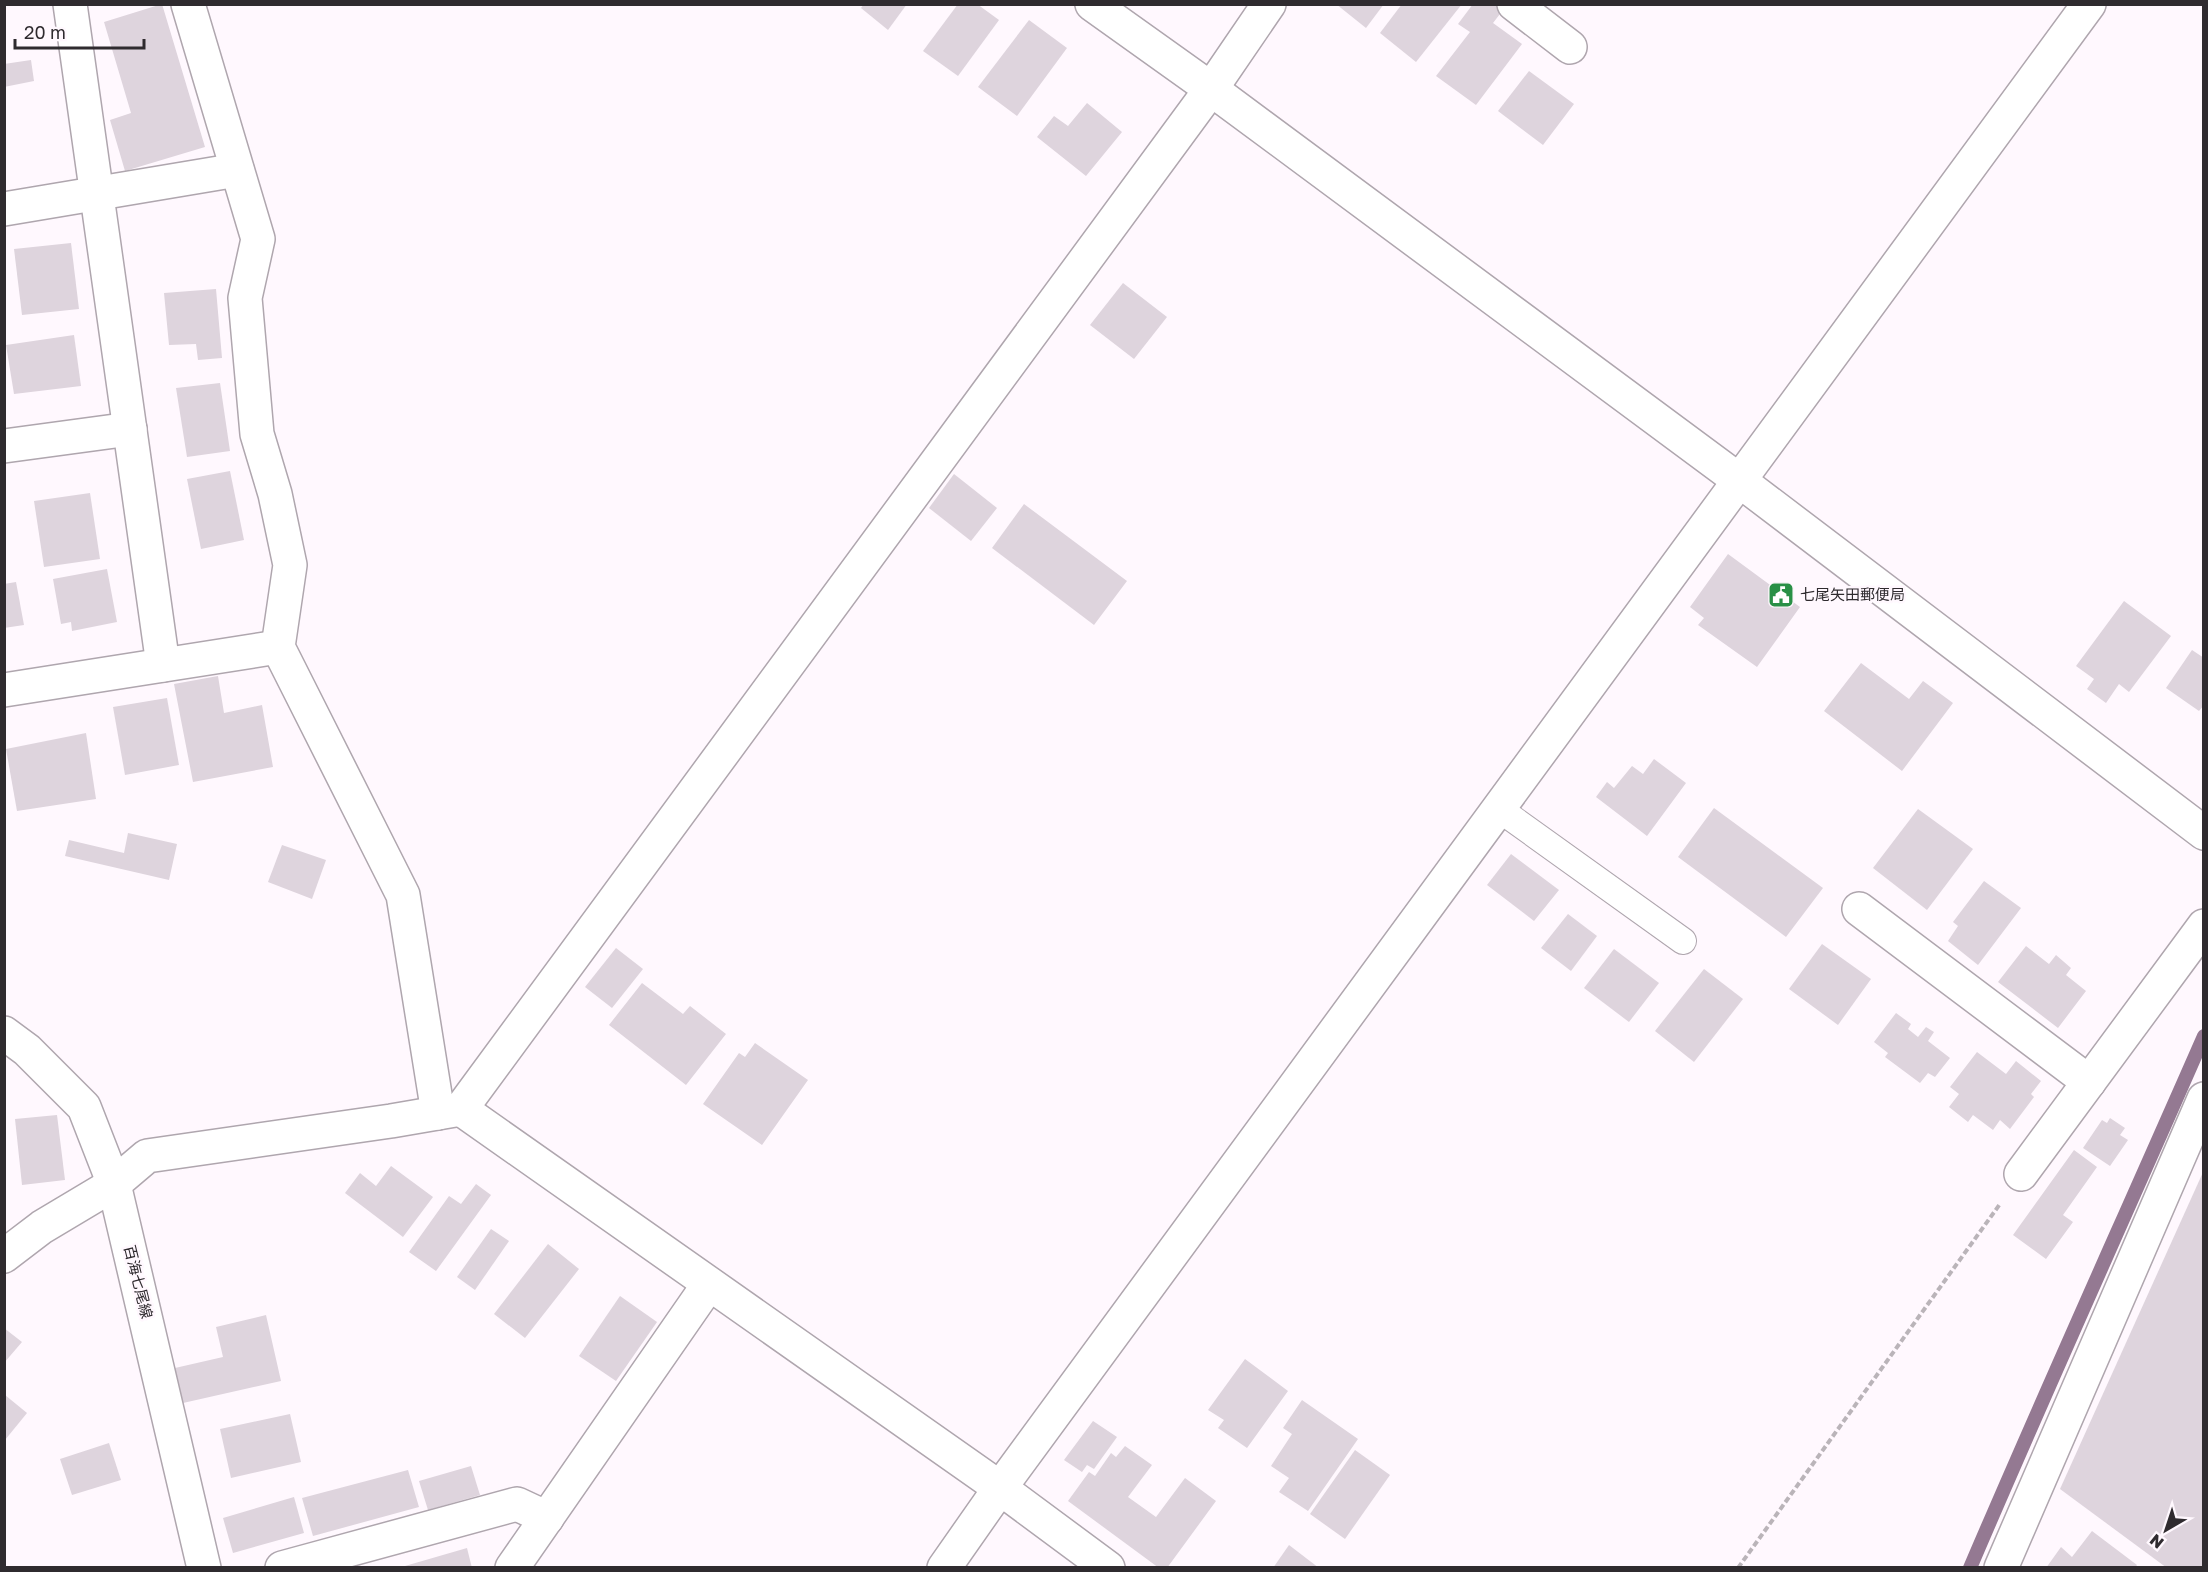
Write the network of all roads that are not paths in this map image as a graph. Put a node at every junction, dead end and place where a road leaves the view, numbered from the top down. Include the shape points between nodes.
1 (70, 4) edge
2 (188, 4) edge
3 (1092, 4) edge
4 (1269, 4) edge
5 (1514, 4) edge
6 (2089, 4) edge
7 (1570, 47) dead end
8 (1211, 89) junction
9 (237, 171) junction
10 (96, 194) junction
11 (4, 209) edge
12 (130, 429) junction
13 (4, 446) edge
14 (1740, 481) junction
15 (278, 647) junction
16 (163, 665) junction
17 (4, 690) edge
18 (1499, 809) junction
19 (2204, 833) edge
20 (1859, 909) dead end
21 (2204, 926) edge
22 (1683, 941) dead end
23 (4, 1033) edge
24 (2089, 1082) junction
25 (2204, 1099) edge
26 (449, 1111) junction
27 (2021, 1174) road end
28 (114, 1184) junction
29 (4, 1256) edge
30 (709, 1284) junction
31 (1000, 1488) junction
32 (547, 1518) junction
33 (204, 1568) edge
34 (282, 1568) edge
35 (512, 1568) edge
36 (944, 1568) edge
37 (1107, 1568) edge
38 (2001, 1568) edge

1 - 10 street
2 - 9 street
3 - 8 street
4 - 8 street
5 - 7 street
6 - 14 street
8 - 14 street
8 - 26 street
9 - 10 street
9 - 15 street via 258,239 245,298 257,434 290,565
10 - 11 street
10 - 12 street
12 - 13 street
12 - 16 street
14 - 18 street
14 - 19 street
15 - 16 street
15 - 26 street via 403,895
16 - 17 street
18 - 22 lane
18 - 31 street
20 - 24 street
21 - 24 street
23 - 28 street, 百海七尾線 via 27,1050 84,1107
24 - 27 street
25 - 38 street
26 - 28 street via 147,1156
26 - 30 street
28 - 29 street via 42,1227
28 - 33 street, 百海七尾線
30 - 31 street
30 - 32 street
31 - 36 street
31 - 37 street
32 - 34 street via 517,1504
32 - 35 street

